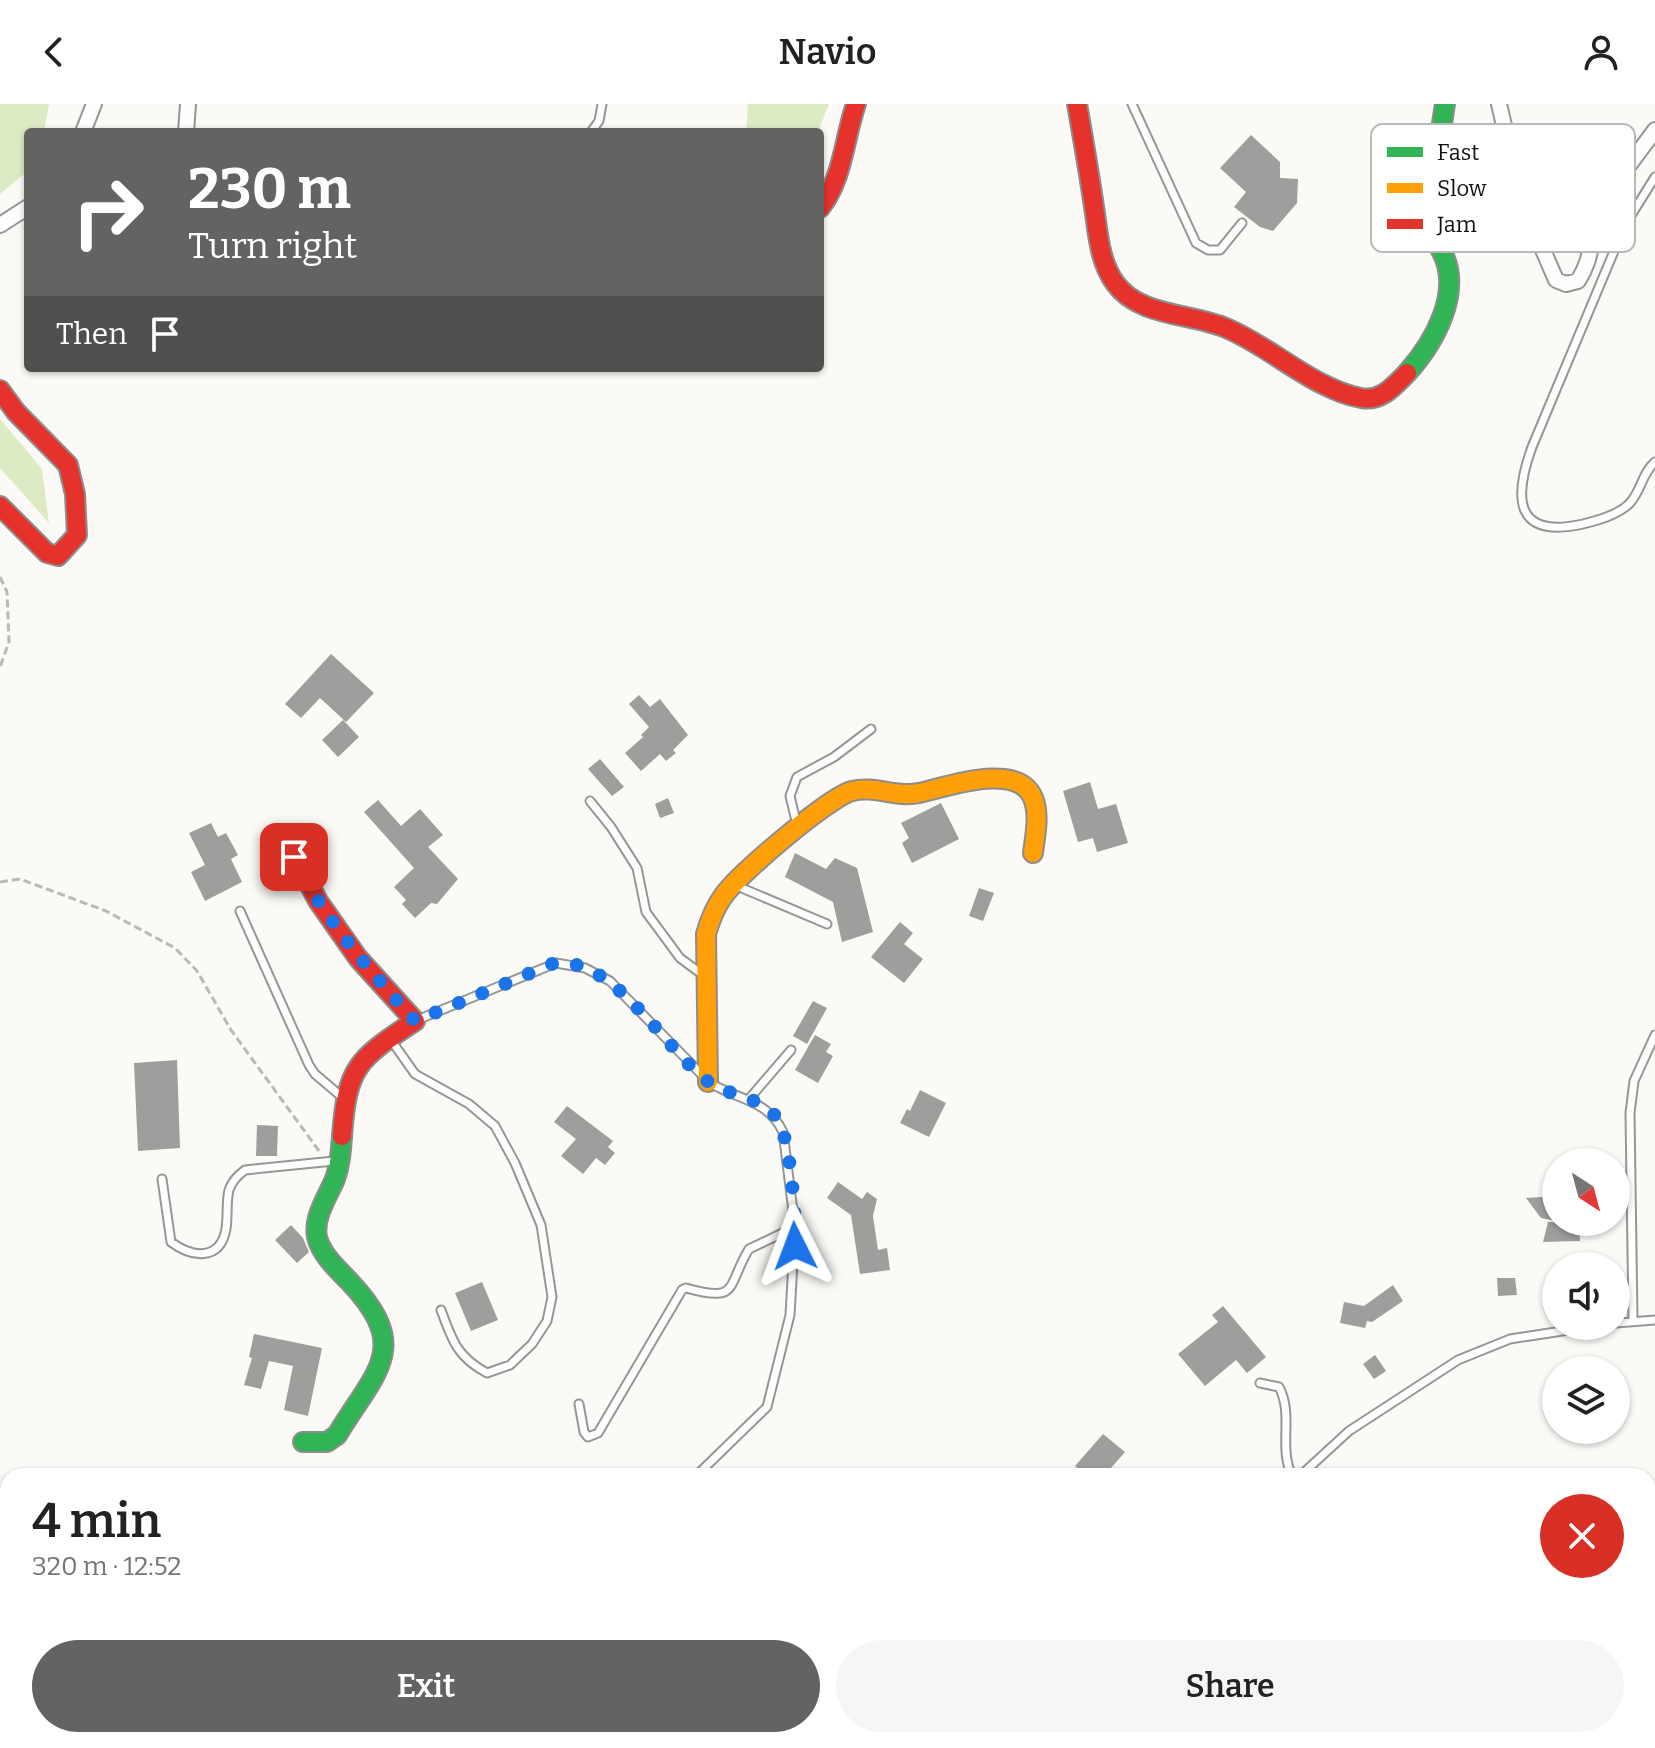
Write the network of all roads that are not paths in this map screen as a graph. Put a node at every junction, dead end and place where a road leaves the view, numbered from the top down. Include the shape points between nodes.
1 (94, 104) edge
2 (188, 104) edge
3 (602, 104) edge
4 (856, 104) edge
5 (1077, 104) edge
6 (1132, 104) edge
7 (1445, 104) edge
8 (1499, 104) edge
9 (1442, 124) edge
10 (1505, 124) edge
11 (85, 128) edge
12 (186, 128) edge
13 (594, 128) edge
14 (1655, 130) edge
15 (1635, 160) edge
16 (1655, 177) edge
17 (824, 202) edge
18 (1635, 209) edge
19 (24, 210) edge
20 (1242, 223) dead end
21 (0, 225) edge
22 (1443, 252) edge
23 (1544, 252) edge
24 (1592, 252) edge
25 (1614, 252) edge
26 (0, 390) edge
27 (1655, 462) edge
28 (0, 506) edge
29 (871, 729) dead end
30 (590, 801) dead end
31 (798, 831) junction
32 (285, 838) dead end
33 (1033, 853) dead end
34 (733, 884) junction
35 (240, 911) dead end
36 (827, 924) dead end
37 (708, 979) junction
38 (415, 1021) junction
39 (1655, 1035) edge
40 (390, 1038) junction
41 (791, 1050) dead end
42 (708, 1082) junction
43 (344, 1098) junction
44 (749, 1099) junction
45 (332, 1161) junction
46 (162, 1179) dead end
47 (795, 1227) junction
48 (441, 1310) dead end
49 (1633, 1320) junction
50 (1655, 1320) edge
51 (1630, 1321) edge
52 (1542, 1334) edge
53 (1260, 1383) dead end
54 (579, 1404) dead end
55 (303, 1442) dead end
56 (704, 1468) edge
57 (1289, 1468) edge
58 (1309, 1468) edge

1 - 11 street
2 - 12 street
3 - 13 lane
4 - 17 street via 835,184
5 - 22 street via 1102,255 1114,284 1131,300 1210,321 1254,341 1304,374 1361,398 1387,392 1426,349 1449,294 1450,273
6 - 20 lane via 1196,243 1220,250
7 - 9 street
8 - 10 street
14 - 15 street
16 - 18 lane
19 - 21 street
23 - 24 street via 1556,280 1566,284 1578,281
25 - 27 lane via 1532,447 1520,497 1526,513 1548,528 1593,522 1630,503
26 - 28 street via 68,465 77,535 58,556 47,553
29 - 31 lane via 797,777 790,796
30 - 37 lane via 637,868 646,912 680,958
31 - 33 street via 852,791 914,794 1004,777 1029,791 1036,810
31 - 34 street
32 - 38 street via 318,901 358,958
34 - 36 lane
34 - 37 street via 711,915 706,934
35 - 43 lane via 309,1065
37 - 42 street
38 - 40 street
38 - 42 lane via 556,963 585,968 610,981
39 - 49 lane via 1634,1081 1630,1113
40 - 43 street via 366,1054
40 - 48 lane via 415,1074 469,1104 495,1126 541,1225 552,1297 547,1321 510,1365 487,1373 469,1363 452,1340
41 - 44 lane
42 - 44 lane
43 - 45 street
44 - 47 lane via 776,1117 783,1132
45 - 46 lane via 245,1170 236,1176 229,1188 225,1233 217,1247 204,1254 186,1253 171,1242
45 - 55 street via 333,1189 316,1222 317,1236 324,1252 360,1291 387,1343 384,1357 337,1435 327,1442
47 - 54 lane via 749,1249 726,1293 682,1290 594,1436 584,1432
47 - 56 lane via 790,1315 767,1407
49 - 50 lane
49 - 51 lane
52 - 58 lane via 1510,1339 1458,1360 1349,1431
53 - 57 lane via 1279,1387 1284,1396

